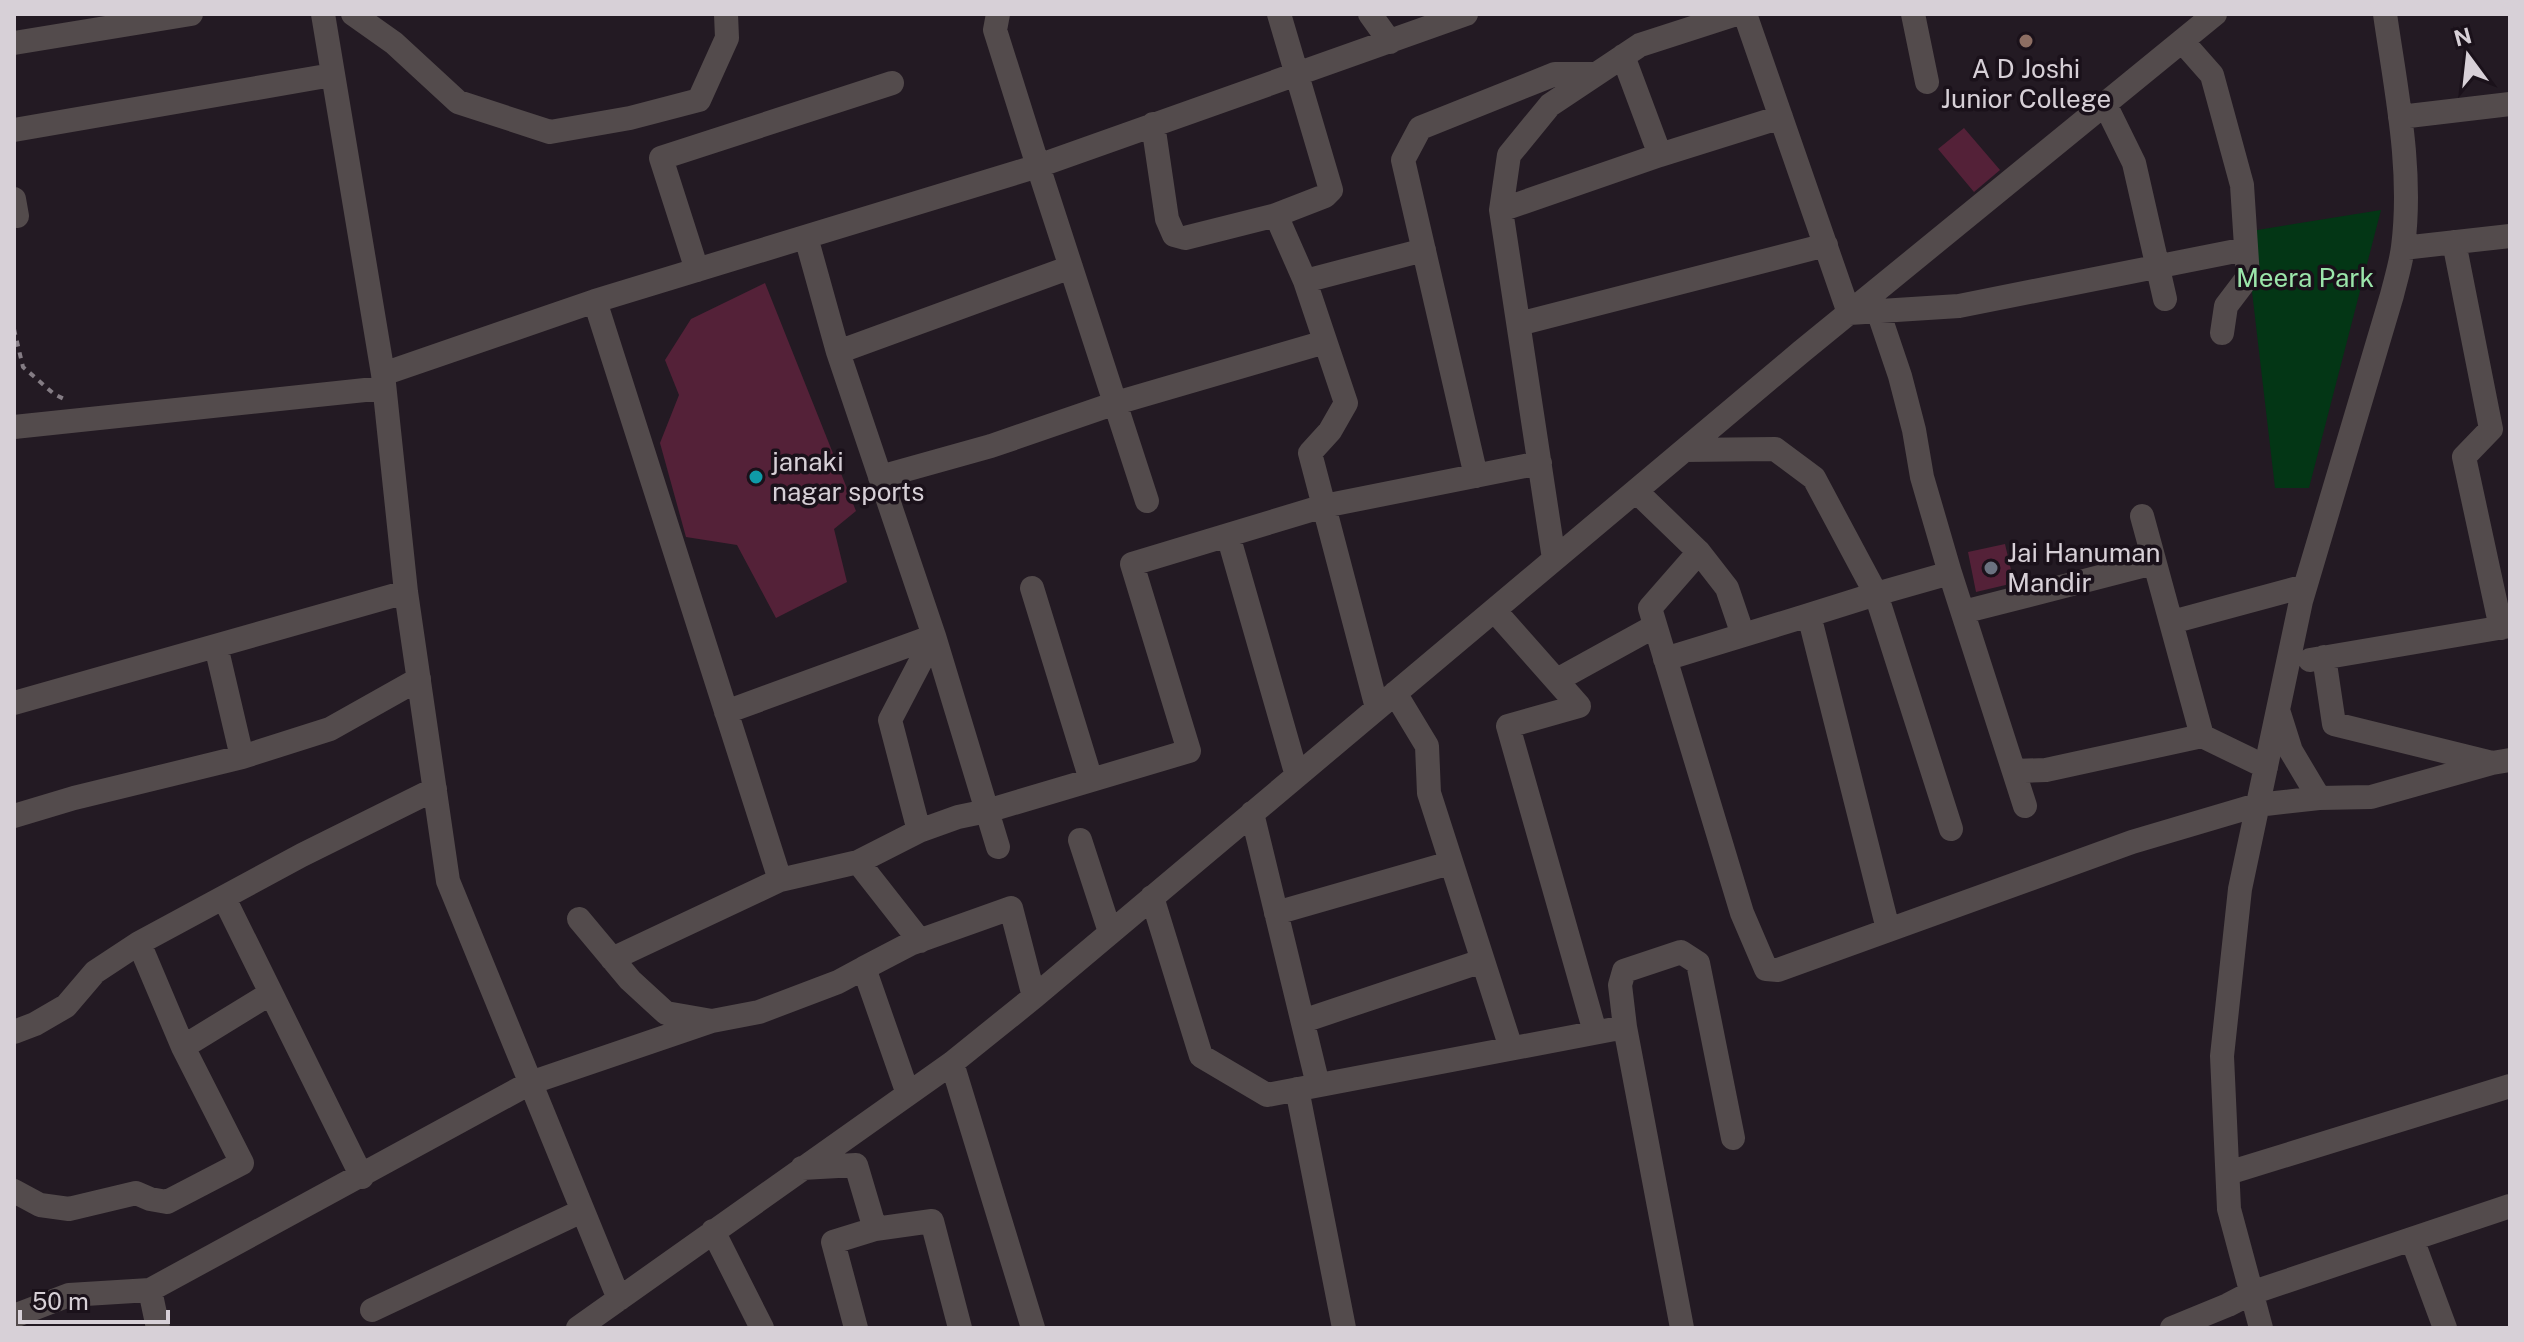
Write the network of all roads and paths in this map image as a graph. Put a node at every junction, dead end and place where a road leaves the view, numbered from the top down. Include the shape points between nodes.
1 (191, 14) edge
2 (323, 14) edge
3 (353, 14) edge
4 (726, 14) edge
5 (998, 14) edge
6 (1279, 14) edge
7 (1370, 14) edge
8 (1466, 14) edge
9 (1736, 14) edge
10 (1745, 14) edge
11 (1913, 14) edge
12 (2215, 14) edge
13 (2385, 14) edge
14 (2182, 41) junction
15 (1390, 42) junction
16 (14, 43) edge
17 (1623, 56) junction
18 (1596, 74) junction
19 (332, 75) junction
20 (1298, 75) junction
21 (1927, 82) dead end
22 (892, 83) dead end
23 (2105, 104) junction
24 (2510, 104) edge
25 (1781, 117) junction
26 (2400, 117) junction
27 (1153, 124) junction
28 (14, 130) edge
29 (1660, 155) junction
30 (1038, 166) junction
31 (1501, 210) junction
32 (1276, 215) junction
33 (2510, 236) edge
34 (806, 237) junction
35 (2454, 242) junction
36 (1826, 245) junction
37 (2403, 248) junction
38 (2246, 249) junction
39 (1424, 250) junction
40 (1071, 267) junction
41 (2157, 267) junction
42 (697, 270) junction
43 (1305, 281) junction
44 (2165, 299) dead end
45 (595, 301) junction
46 (1878, 311) junction
47 (1849, 313) junction
48 (1519, 324) junction
49 (14, 329) edge
50 (2222, 333) dead end
51 (1325, 342) junction
52 (838, 352) junction
53 (383, 381) junction
54 (67, 401) dead end
55 (1116, 403) junction
56 (14, 427) edge
57 (1685, 450) junction
58 (1540, 463) junction
59 (1476, 476) junction
60 (880, 477) junction
61 (1636, 491) junction
62 (1147, 501) dead end
63 (1324, 506) junction
64 (2142, 516) dead end
65 (1228, 535) junction
66 (1699, 552) junction
67 (1554, 559) junction
68 (2154, 563) junction
69 (1950, 573) junction
70 (2305, 586) junction
71 (1032, 588) dead end
72 (406, 592) junction
73 (1876, 594) junction
74 (1494, 610) junction
75 (1963, 612) junction
76 (1809, 615) junction
77 (2172, 622) junction
78 (1655, 626) junction
79 (2505, 627) edge
80 (1743, 635) junction
81 (934, 636) junction
82 (216, 646) junction
83 (2324, 657) junction
84 (1665, 659) junction
85 (2288, 663) junction
86 (419, 679) junction
87 (1557, 680) junction
88 (1386, 701) junction
89 (14, 703) edge
90 (2278, 711) junction
91 (726, 712) junction
92 (2202, 736) junction
93 (242, 757) junction
94 (2501, 762) edge
95 (2266, 767) junction
96 (2014, 771) junction
97 (1297, 776) junction
98 (1091, 780) junction
99 (435, 789) junction
100 (2319, 798) junction
101 (2257, 805) junction
102 (2025, 806) dead end
103 (987, 811) junction
104 (1252, 813) junction
105 (14, 816) edge
106 (1951, 829) dead end
107 (919, 831) junction
108 (1080, 840) dead end
109 (998, 847) dead end
110 (858, 862) junction
111 (1450, 863) junction
112 (780, 880) junction
113 (1152, 897) junction
114 (224, 898) junction
115 (1276, 913) junction
116 (579, 919) dead end
117 (1888, 929) junction
118 (1110, 932) junction
119 (920, 941) junction
120 (139, 943) junction
121 (612, 959) junction
122 (1482, 961) junction
123 (864, 968) junction
124 (271, 993) junction
125 (1034, 997) junction
126 (712, 1021) junction
127 (1303, 1021) junction
128 (1625, 1027) junction
129 (14, 1032) edge
130 (1595, 1032) junction
131 (183, 1047) junction
132 (1511, 1048) junction
133 (952, 1063) junction
134 (530, 1083) junction
135 (2510, 1086) edge
136 (1308, 1087) junction
137 (908, 1094) junction
138 (1733, 1138) dead end
139 (802, 1168) junction
140 (2228, 1173) junction
141 (362, 1177) junction
142 (14, 1191) edge
143 (2509, 1210) edge
144 (582, 1211) junction
145 (875, 1229) junction
146 (713, 1231) junction
147 (2412, 1239) junction
148 (150, 1290) junction
149 (2251, 1293) junction
150 (619, 1299) junction
151 (372, 1310) dead end
152 (14, 1316) edge
153 (158, 1328) edge
154 (578, 1328) edge
155 (762, 1328) edge
156 (856, 1328) edge
157 (960, 1328) edge
158 (1033, 1328) edge
159 (1344, 1328) edge
160 (1682, 1328) edge
161 (2172, 1328) edge
162 (2261, 1328) edge
163 (2445, 1328) edge

1 - 16 street
2 - 19 street
3 - 4 street via 394,43 458,102 550,132 699,100 727,38
5 - 30 street via 995,30
6 - 20 street
7 - 15 street
8 - 15 street
9 - 17 street via 1640,45
10 - 25 street
11 - 21 street
12 - 14 street
13 - 26 street
14 - 23 street
14 - 38 street via 2212,75 2242,185
15 - 20 street
17 - 18 street
17 - 29 street
18 - 31 street via 1550,105 1509,155
18 - 39 street via 1555,74 1420,128 1403,160
19 - 28 street
19 - 53 street
20 - 27 street
20 - 32 street via 1331,190
22 - 42 street via 661,158
23 - 41 street via 2134,163
23 - 47 street
24 - 26 street
25 - 29 street
25 - 36 street
26 - 37 street
27 - 30 street
27 - 32 street via 1174,235 1185,238
29 - 31 street
30 - 34 street
30 - 40 street
31 - 48 street
32 - 43 street
33 - 35 street
34 - 42 street
34 - 52 street
35 - 37 street
35 - 79 street via 2491,429 2464,457
36 - 47 street
36 - 48 street
37 - 70 street
38 - 41 street
38 - 50 street via 2248,277 2226,306
39 - 43 street
39 - 59 street
40 - 52 street
40 - 55 street
41 - 44 street
41 - 46 street via 1959,306
42 - 45 street
43 - 51 street
45 - 53 street
45 - 91 street
46 - 47 street
46 - 69 street
47 - 57 street
48 - 58 street
49 - 54 path via 23,367
51 - 55 street
51 - 63 street via 1346,403 1310,453
52 - 60 street
53 - 56 street
53 - 72 street
55 - 60 street
55 - 62 street
57 - 61 street
57 - 73 street via 1775,449 1814,478
58 - 59 street
58 - 67 street
59 - 63 street
60 - 81 street
61 - 66 street
61 - 67 street
63 - 65 street
63 - 88 street
64 - 68 street
65 - 97 street
65 - 98 street via 1132,564 1189,751
66 - 78 street via 1650,608
66 - 80 street via 1727,588
67 - 74 street
68 - 75 street
68 - 77 street
69 - 73 street
69 - 75 street
70 - 77 street
70 - 85 street
71 - 98 street
72 - 82 street
72 - 86 street
73 - 76 street
73 - 106 street
74 - 87 street
74 - 88 street
75 - 96 street
76 - 80 street
76 - 117 street
77 - 92 street
78 - 84 street
78 - 87 street
79 - 83 street
80 - 84 street
81 - 91 street
81 - 103 street
81 - 107 street via 890,720
82 - 89 street
82 - 93 street
83 - 85 street
83 - 94 street via 2334,724
84 - 117 street via 1742,913 1766,969 1778,970
85 - 90 street
86 - 93 street via 330,729
86 - 99 street
87 - 130 street via 1579,706 1508,726
88 - 97 street
88 - 111 street via 1427,746 1429,793
90 - 95 street
90 - 100 street via 2291,751
91 - 112 street
92 - 95 street
92 - 96 street via 2046,770
93 - 105 street
94 - 100 street via 2371,797
95 - 101 street
96 - 102 street
97 - 104 street
98 - 103 street
99 - 114 street
99 - 134 street via 448,881
100 - 101 street
101 - 117 street via 2132,842
101 - 140 street via 2240,889 2222,1056
103 - 107 street
103 - 109 street
104 - 113 street
104 - 115 street
107 - 110 street
108 - 118 street
110 - 112 street
110 - 119 street
111 - 115 street
111 - 122 street
112 - 121 street
113 - 118 street
113 - 136 street via 1201,1056 1267,1095
114 - 120 street
114 - 124 street
115 - 127 street
116 - 121 street
118 - 125 street
119 - 123 street
119 - 125 street via 1011,908
120 - 129 street via 95,972 66,1006
120 - 131 street
121 - 126 street via 666,1013
122 - 127 street
122 - 132 street
123 - 126 street via 759,1012
123 - 137 street
124 - 131 street
124 - 141 street
125 - 133 street
126 - 134 street
127 - 136 street
128 - 130 street
128 - 138 street via 1620,985 1624,971 1681,952 1698,963
128 - 160 street
130 - 132 street
131 - 142 street via 242,1163 167,1202 136,1193 69,1209 40,1205
132 - 136 street
133 - 137 street
133 - 158 street
134 - 141 street
134 - 144 street
135 - 140 street
136 - 159 street
137 - 139 street
139 - 145 street via 856,1165
139 - 146 street
140 - 149 street via 2229,1209
141 - 148 street
143 - 147 street
144 - 150 street
144 - 151 street
145 - 156 street via 833,1242
145 - 157 street via 932,1221
146 - 150 street
146 - 155 street
147 - 149 street
147 - 163 street
148 - 152 street via 69,1295
148 - 153 street
149 - 161 street
149 - 162 street
150 - 154 street

